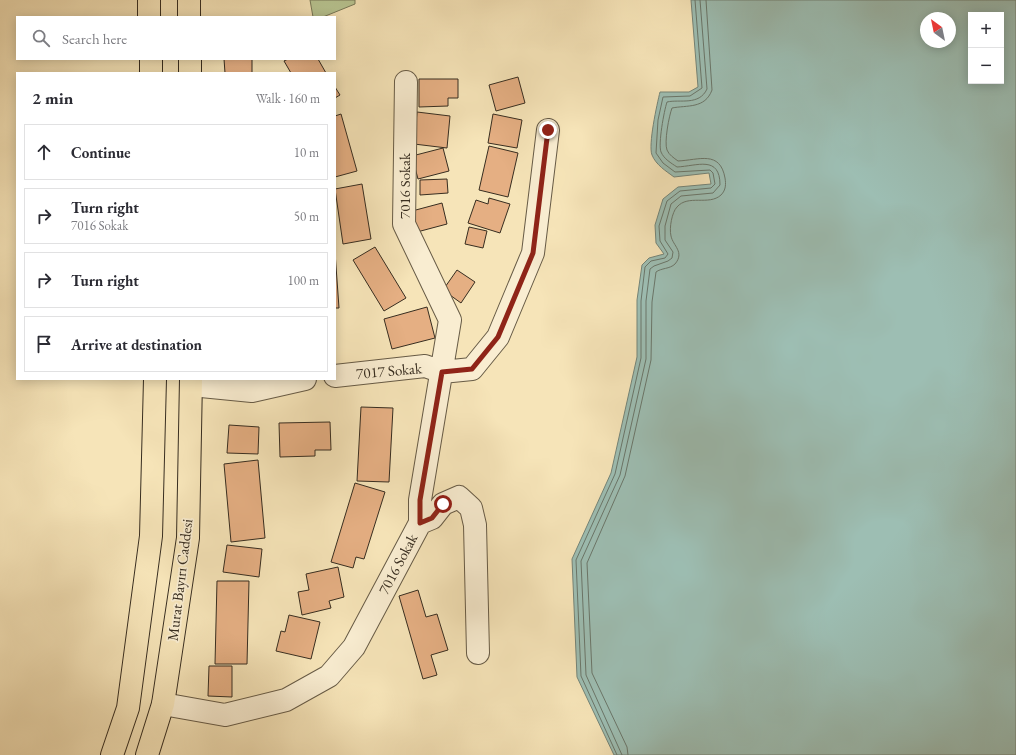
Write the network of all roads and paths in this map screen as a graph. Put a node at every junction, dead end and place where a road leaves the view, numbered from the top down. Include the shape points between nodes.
1 (149, 0) edge
2 (189, 0) edge
3 (150, 16) edge
4 (189, 16) edge
5 (150, 60) edge
6 (190, 60) edge
7 (151, 72) edge
8 (190, 72) edge
9 (406, 82) dead end
10 (548, 130) dead end
11 (442, 372) junction
12 (336, 376) edge
13 (155, 380) edge
14 (297, 380) edge
15 (191, 382) edge
16 (420, 523) junction
17 (478, 653) dead end
18 (163, 704) junction
19 (112, 755) edge
20 (147, 755) edge

1 - 3 main road
2 - 4 main road
5 - 7 main road
6 - 8 main road
9 - 11 street, 7016 Sokak via 404,224 450,320
10 - 11 street via 533,253 498,337 472,369
11 - 12 street, 7017 Sokak via 425,366
11 - 16 street, 7016 Sokak via 420,500
13 - 19 main road via 151,536 128,708
14 - 15 street via 252,390
15 - 18 main road, Murat Bayırı Caddesi via 188,538
16 - 17 street via 432,518 443,504 459,497 471,508 475,525
16 - 18 street, 7016 Sokak via 354,647 329,676 286,700 225,715
18 - 20 main road, Murat Bayırı Caddesi

